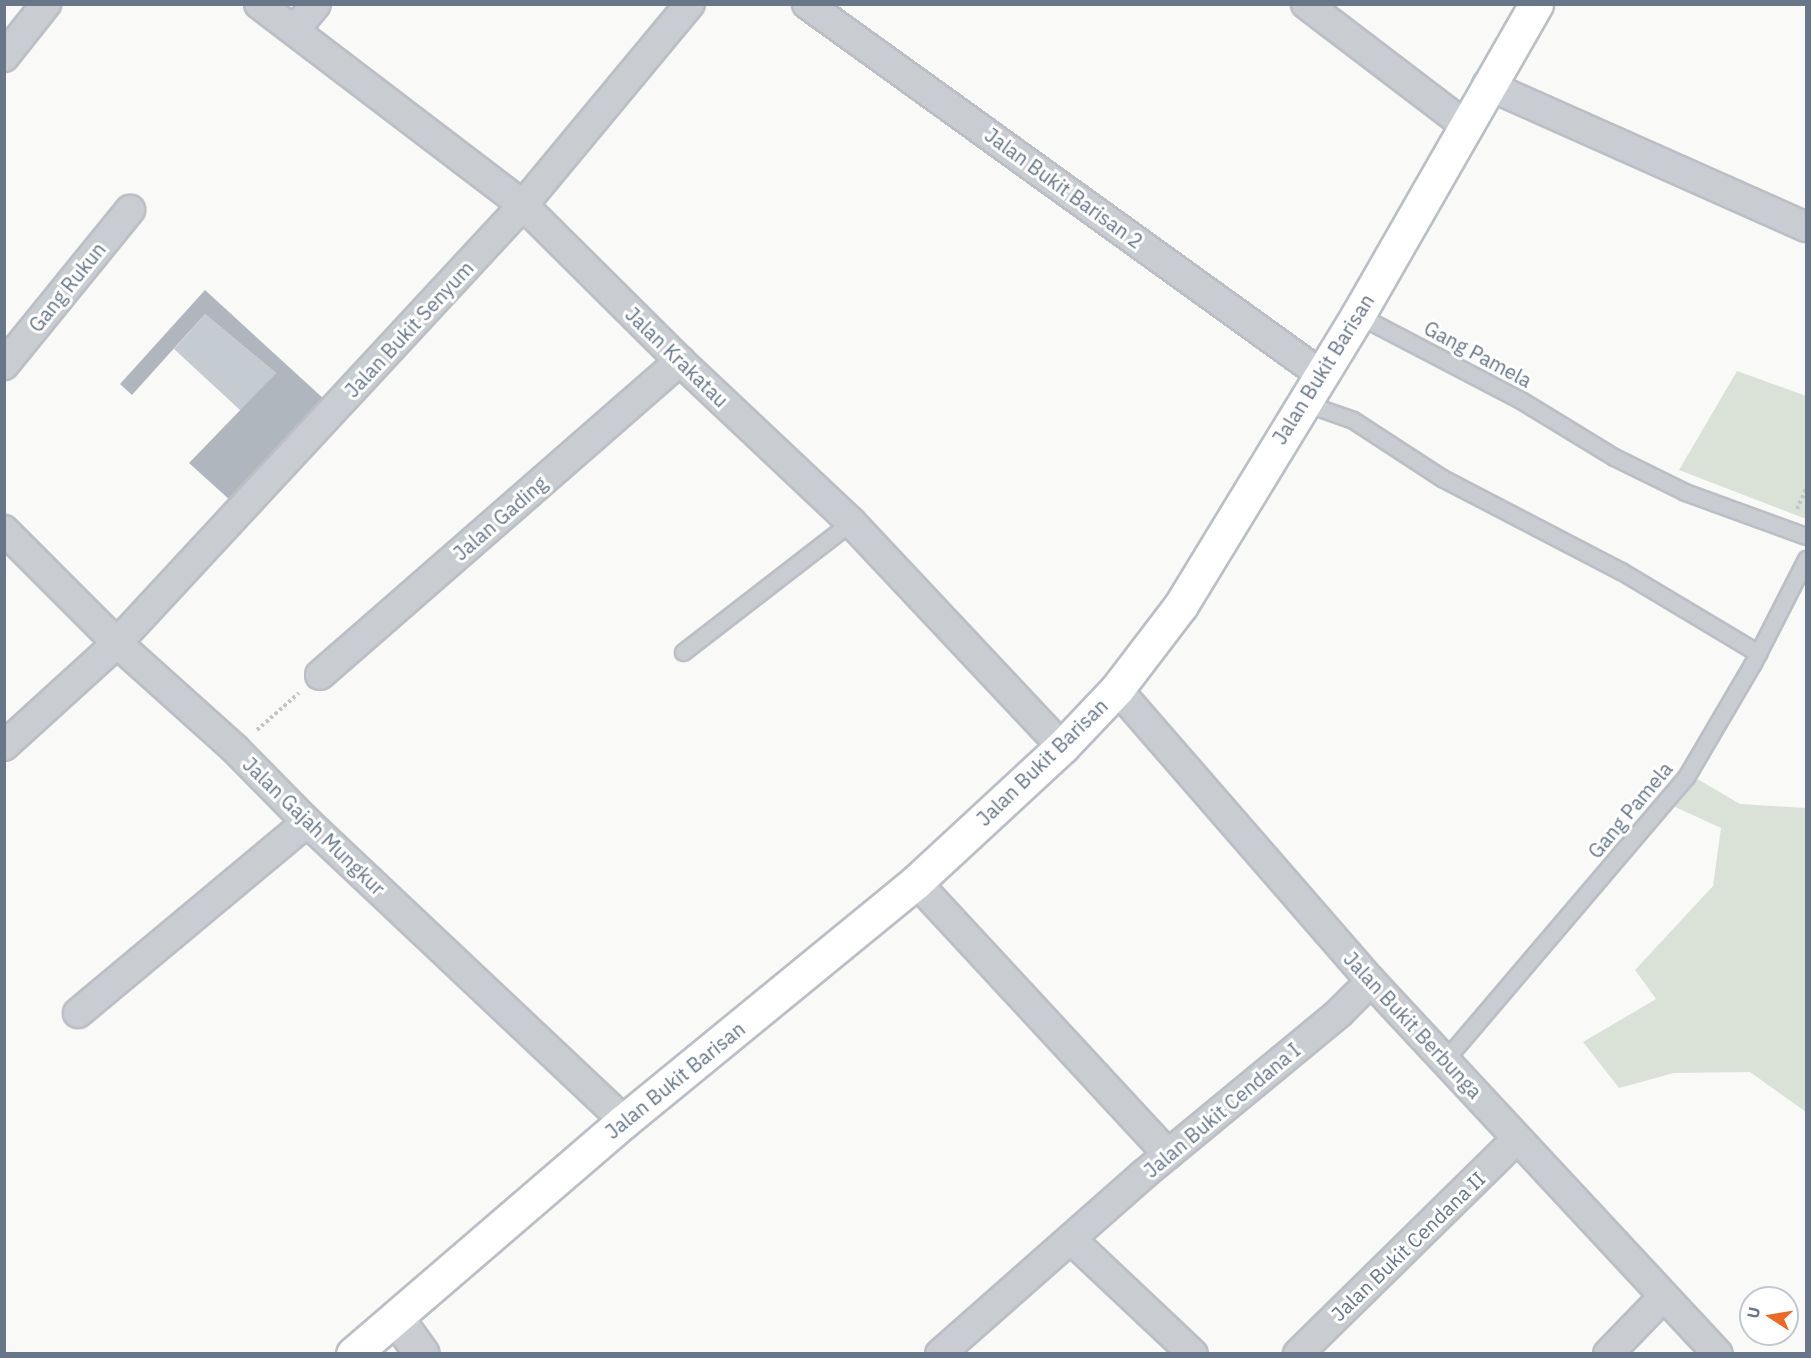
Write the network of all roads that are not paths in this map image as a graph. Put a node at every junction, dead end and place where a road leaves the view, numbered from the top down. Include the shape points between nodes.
1 (46, 4) edge
2 (259, 4) edge
3 (316, 4) edge
4 (690, 4) edge
5 (807, 4) edge
6 (1306, 4) edge
7 (1536, 4) edge
8 (295, 30) junction
9 (4, 57) edge
10 (1487, 86) junction
11 (1465, 125) junction
12 (523, 205) junction
13 (130, 210) dead end
14 (1806, 227) edge
15 (1358, 315) junction
16 (680, 361) junction
17 (4, 365) edge
18 (1319, 373) junction
19 (1302, 402) junction
20 (852, 522) junction
21 (4, 530) edge
22 (1806, 536) edge
23 (1806, 559) edge
24 (117, 643) junction
25 (683, 652) dead end
26 (1758, 653) junction
27 (320, 675) road end
28 (1118, 689) junction
29 (4, 746) edge
30 (1062, 747) junction
31 (307, 822) junction
32 (916, 882) junction
33 (1371, 981) junction
34 (78, 1013) dead end
35 (1445, 1060) junction
36 (624, 1121) junction
37 (1517, 1139) junction
38 (1168, 1154) junction
39 (1072, 1240) junction
40 (1663, 1297) junction
41 (396, 1318) junction
42 (353, 1353) edge
43 (422, 1353) edge
44 (940, 1353) edge
45 (1193, 1353) edge
46 (1298, 1353) edge
47 (1608, 1353) edge
48 (1718, 1353) edge

1 - 9 street
2 - 8 street, Jalan Krakatau
3 - 8 street
4 - 12 street, Jalan Bukit Senyum
5 - 18 street, Jalan Bukit Barisan 2
6 - 11 street
7 - 10 main road, Jalan Bukit Barisan
8 - 12 street, Jalan Krakatau
10 - 11 main road, Jalan Bukit Barisan
10 - 14 street
11 - 15 main road, Jalan Bukit Barisan
12 - 16 street, Jalan Krakatau
12 - 24 street, Jalan Bukit Senyum
13 - 17 street, Gang Rukun
15 - 18 main road, Jalan Bukit Barisan
15 - 22 lane, Gang Pamela via 1519,399 1614,457 1685,492
16 - 20 street, Jalan Krakatau
16 - 27 street, Jalan Gading
18 - 19 main road, Jalan Bukit Barisan
19 - 26 lane via 1353,420 1442,478 1621,571
19 - 28 main road, Jalan Bukit Barisan via 1181,605
20 - 25 lane
20 - 30 street, Jalan Krakatau
21 - 24 street, Jalan Gajah Mungkur
23 - 26 lane, Gang Pamela
24 - 29 street, Jalan Bukit Senyum
24 - 31 street, Jalan Gajah Mungkur via 235,749
26 - 35 lane, Gang Pamela via 1686,777
28 - 30 main road, Jalan Bukit Barisan
28 - 33 street, Jalan Bukit Berbunga
30 - 32 main road, Jalan Bukit Barisan
31 - 34 street
31 - 36 street, Jalan Gajah Mungkur
32 - 36 main road, Jalan Bukit Barisan
32 - 38 street
33 - 35 street, Jalan Bukit Berbunga
33 - 38 street, Jalan Bukit Cendana I via 1339,1013
35 - 37 street, Jalan Bukit Berbunga
36 - 41 main road, Jalan Bukit Barisan
37 - 40 street, Jalan Bukit Berbunga
37 - 46 street, Jalan Bukit Cendana II
38 - 39 street, Jalan Bukit Cendana I
39 - 44 street, Jalan Bukit Cendana I
39 - 45 street
40 - 47 street
40 - 48 street, Jalan Bukit Berbunga
41 - 42 main road, Jalan Bukit Barisan
41 - 43 street

